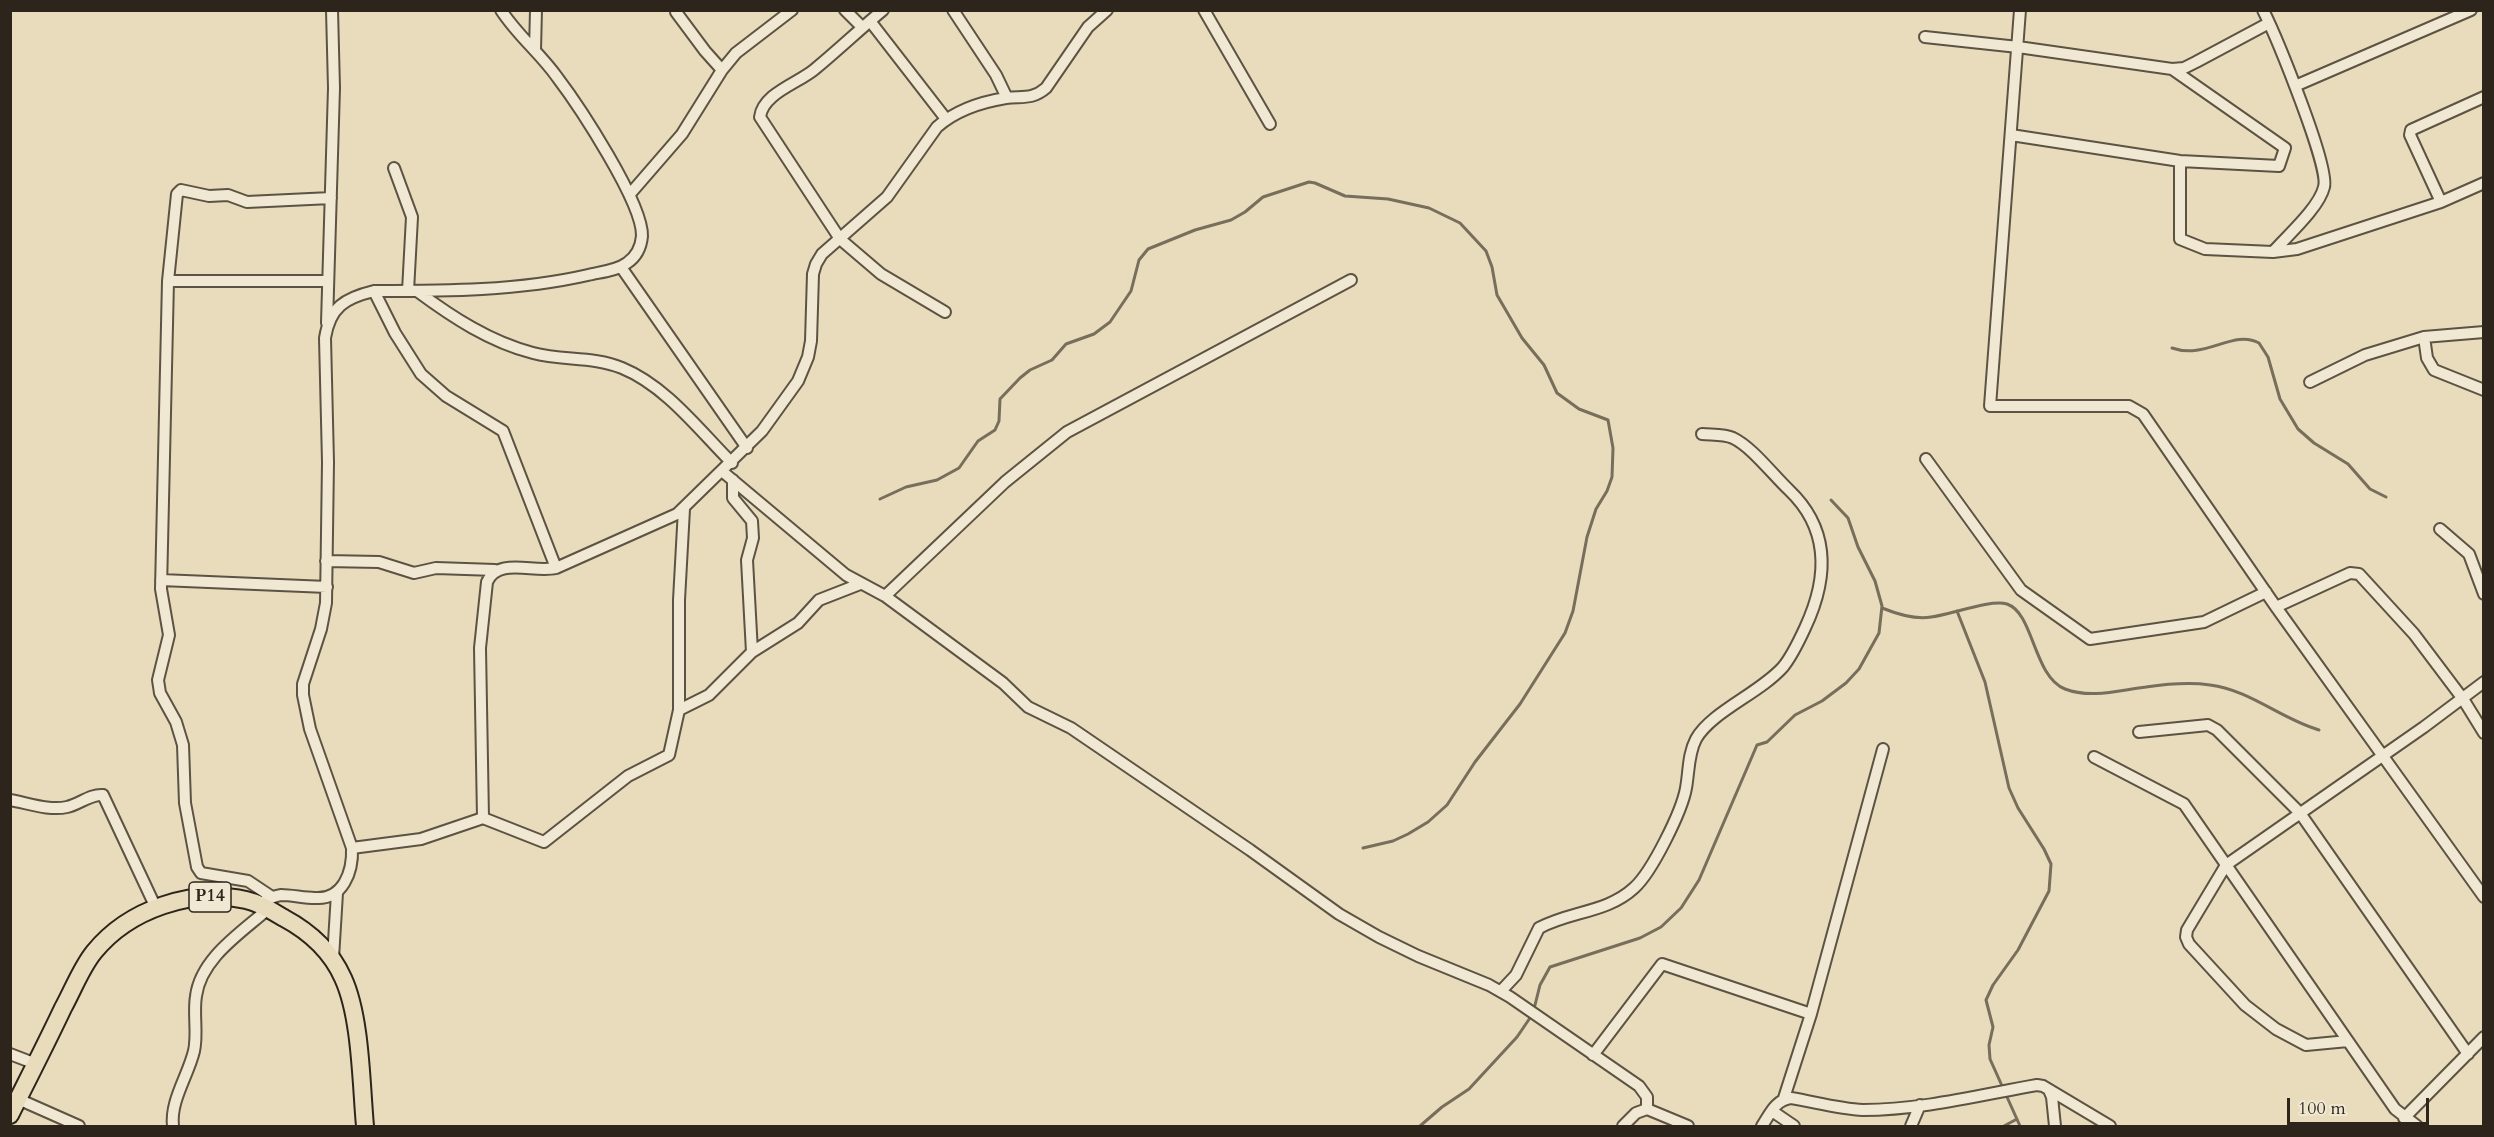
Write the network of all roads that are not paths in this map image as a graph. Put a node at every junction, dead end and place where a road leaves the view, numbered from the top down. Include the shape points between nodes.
1 (332, 10) edge
2 (501, 10) edge
3 (536, 10) edge
4 (845, 10) edge
5 (883, 10) edge
6 (953, 10) edge
7 (1107, 10) edge
8 (1204, 10) edge
9 (2020, 10) edge
10 (2263, 10) edge
11 (2468, 11) edge
12 (676, 12) edge
13 (787, 12) edge
14 (2269, 23) junction
15 (866, 24) junction
16 (1925, 38) dead end
17 (2018, 48) junction
18 (535, 50) junction
19 (2172, 69) junction
20 (722, 70) junction
21 (2295, 86) junction
22 (2484, 97) edge
23 (1007, 98) junction
24 (946, 119) junction
25 (1270, 124) dead end
26 (2011, 135) junction
27 (2180, 161) junction
28 (394, 168) dead end
29 (2484, 183) edge
30 (630, 194) junction
31 (331, 198) junction
32 (2441, 202) junction
33 (840, 239) junction
34 (2273, 252) junction
35 (621, 267) junction
36 (328, 280) junction
37 (1351, 280) dead end
38 (168, 281) junction
39 (374, 291) junction
40 (412, 291) junction
41 (945, 312) dead end
42 (327, 327) junction
43 (2484, 332) edge
44 (2424, 337) junction
45 (2310, 382) dead end
46 (2484, 390) edge
47 (1701, 434) dead end
48 (747, 448) junction
49 (1926, 459) dead end
50 (732, 463) junction
51 (723, 472) junction
52 (733, 480) junction
53 (684, 508) junction
54 (2440, 529) dead end
55 (326, 561) junction
56 (556, 568) junction
57 (495, 570) junction
58 (161, 580) junction
59 (860, 584) junction
60 (327, 587) junction
61 (2266, 592) junction
62 (2484, 594) edge
63 (885, 596) junction
64 (2276, 607) junction
65 (752, 652) junction
66 (2484, 682) edge
67 (2463, 699) junction
68 (679, 710) junction
69 (2139, 732) dead end
70 (2484, 733) edge
71 (1883, 749) dead end
72 (2382, 755) junction
73 (2094, 757) dead end
74 (10, 800) edge
75 (2300, 813) junction
76 (483, 818) junction
77 (352, 848) junction
78 (2226, 865) junction
79 (337, 893) junction
80 (2484, 897) edge
81 (266, 903) junction
82 (156, 908) junction
83 (333, 958) junction
84 (1501, 991) junction
85 (1811, 1014) junction
86 (2484, 1037) edge
87 (2348, 1041) junction
88 (10, 1054) edge
89 (2468, 1054) junction
90 (1593, 1055) junction
91 (36, 1064) junction
92 (2049, 1090) junction
93 (1784, 1098) junction
94 (1920, 1105) junction
95 (14, 1107) edge
96 (1647, 1109) junction
97 (1772, 1111) junction
98 (2404, 1118) junction
99 (79, 1126) edge
100 (173, 1126) edge
101 (365, 1126) edge
102 (1623, 1126) edge
103 (1688, 1126) edge
104 (1762, 1126) edge
105 (1794, 1126) edge
106 (1911, 1126) edge
107 (2055, 1126) edge
108 (2110, 1126) edge
109 (2417, 1126) edge

1 - 31 street
2 - 18 street
3 - 18 street
4 - 15 street
5 - 15 street
6 - 23 street
7 - 23 street via 1088,27 1038,96
8 - 25 street
9 - 17 street
10 - 14 street
11 - 21 street
12 - 20 street
13 - 20 street via 736,53
14 - 19 street via 2190,65
14 - 21 street
15 - 24 street
15 - 33 street via 814,70 775,95 760,113 762,122
16 - 17 street
17 - 19 street
17 - 26 street
18 - 30 street via 557,76
19 - 27 street via 2285,148 2279,166
20 - 30 street via 682,134
21 - 34 street via 2326,176 2325,186 2316,203
22 - 32 street via 2411,130
23 - 24 street via 962,110
24 - 33 street via 887,197
26 - 27 street
26 - 61 street via 1990,406 2137,409
27 - 34 street via 2180,239 2205,249
28 - 40 street via 412,217
29 - 32 street
30 - 35 street via 641,222 642,238 638,252
31 - 36 street
31 - 38 street via 247,202 228,195 209,196 181,190 177,194
32 - 34 street via 2320,242
33 - 41 street via 899,286
33 - 48 street via 822,254 813,274 811,341 804,370
35 - 40 street via 528,286
35 - 48 street
36 - 38 street
36 - 42 street
37 - 63 street via 1067,432 1005,482
38 - 58 street
39 - 40 street
39 - 42 street via 343,302
39 - 56 street via 421,374 446,396 500,427 507,436
40 - 50 street via 456,320 531,353 596,360 639,376
42 - 55 street
43 - 44 street
44 - 45 street via 2365,355
44 - 46 street via 2427,358 2434,370
47 - 84 street via 1731,437 1743,444 1812,518 1822,554 1822,572 1811,614 1783,667 1696,737 1684,798 1646,875 1633,889 1597,910 1539,928 1516,975
48 - 50 street
49 - 61 street via 2021,590 2090,639 2204,622
50 - 51 street
51 - 52 street
51 - 53 street
52 - 59 street
52 - 65 street via 733,498 752,521 753,538 747,560
53 - 56 street
53 - 68 street
54 - 62 street via 2469,554
55 - 57 street via 368,561 414,573 436,568
55 - 60 street
56 - 57 street
57 - 76 street via 486,582 480,648
58 - 60 street
58 - 81 street via 170,635 158,680 183,745 185,803 197,867 201,873 248,881
59 - 63 street
59 - 65 street via 824,597 798,623
60 - 77 street via 321,629 303,695 310,729
61 - 64 street
63 - 84 street via 1003,683 1028,707 1071,728 1339,914 1418,956
64 - 67 street via 2350,573 2359,574 2414,634
64 - 72 street
65 - 68 street via 710,695
66 - 67 street
67 - 70 street
67 - 72 street
68 - 76 street via 669,755 628,776 548,840 540,841
69 - 75 street via 2213,726
71 - 85 street
72 - 75 street
72 - 80 street
73 - 78 street via 2184,804
74 - 82 street via 56,808 103,795
75 - 78 street
75 - 89 street
76 - 77 street via 421,839
77 - 79 street via 350,872
78 - 87 street
78 - 87 street via 2187,930 2189,944 2245,1005 2276,1029 2306,1045
79 - 81 street via 317,899 282,895
79 - 83 street
81 - 82 main road, P14 via 203,897
81 - 83 main road, P14
81 - 100 street via 214,958 199,982 194,1052 173,1111
82 - 91 main road, P14 via 125,925 94,953
83 - 101 main road, P14 via 351,1002
84 - 90 street
85 - 90 street via 1662,964
85 - 93 street
86 - 89 street
87 - 98 street
88 - 91 street
89 - 98 street
90 - 96 street via 1639,1086 1647,1097
91 - 95 main road, P14
92 - 94 street via 2037,1085
92 - 107 street
92 - 108 street
93 - 94 street via 1862,1110
93 - 97 street
94 - 106 street
95 - 99 street
96 - 102 street via 1636,1113
96 - 103 street
97 - 104 street
97 - 105 street
98 - 109 street

